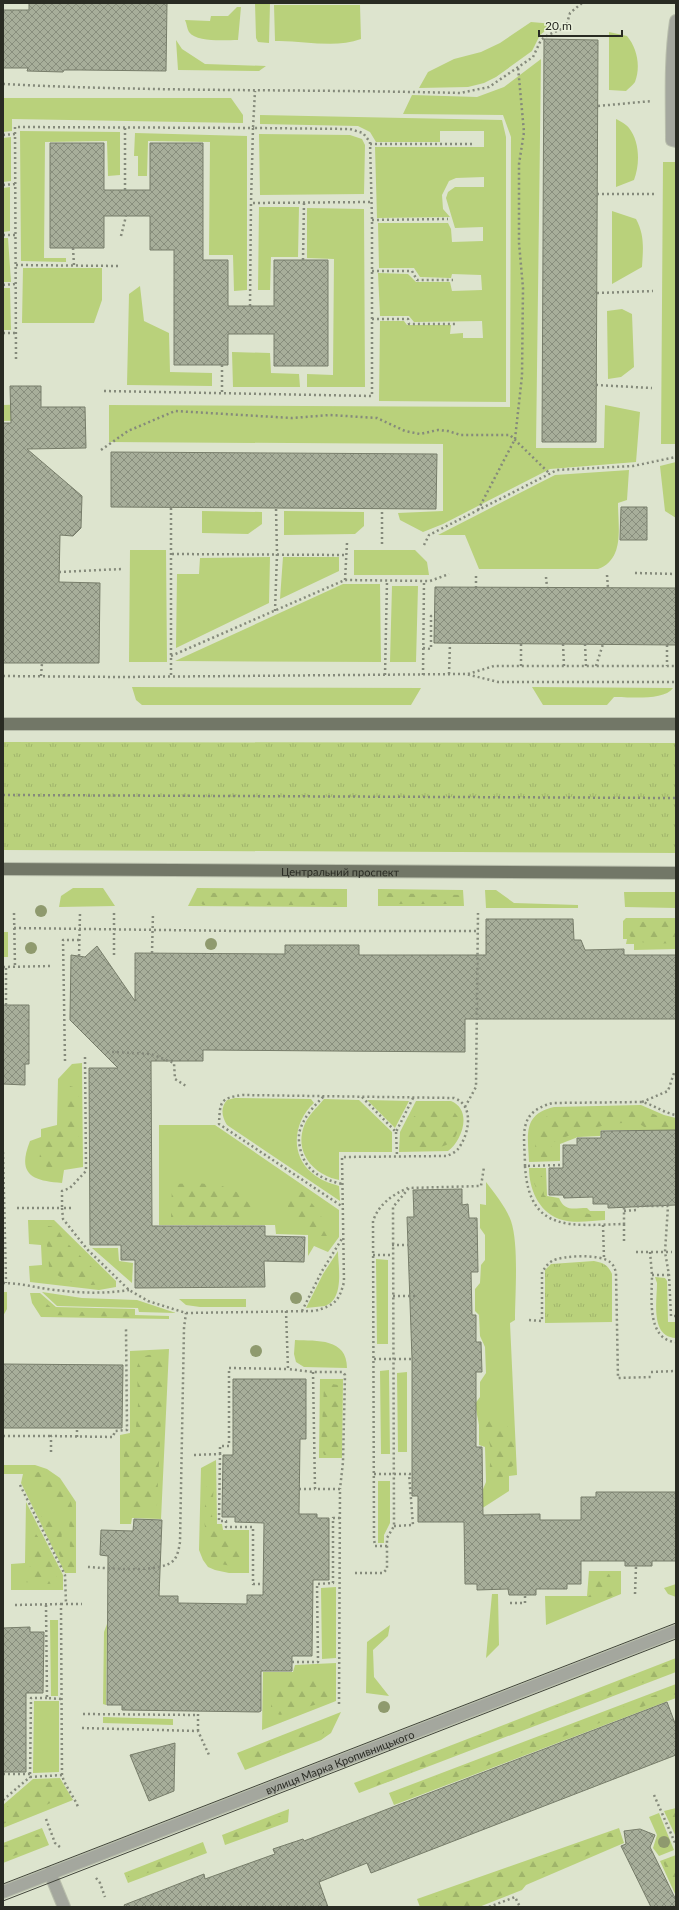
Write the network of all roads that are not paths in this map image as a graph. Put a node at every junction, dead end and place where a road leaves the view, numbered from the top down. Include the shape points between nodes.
1 (676, 21) edge
2 (674, 140) edge
3 (3, 724) edge
4 (676, 724) edge
5 (3, 869) edge
6 (676, 873) edge
7 (676, 1630) edge
8 (50, 1873) junction
9 (3, 1892) edge
10 (64, 1907) edge

1 - 2 street via 672,46
3 - 4 main road
5 - 6 main road, Центральний проспект
7 - 8 street, вулиця Марка Кропивницького
8 - 9 street, вулиця Марка Кропивницького
8 - 10 street

